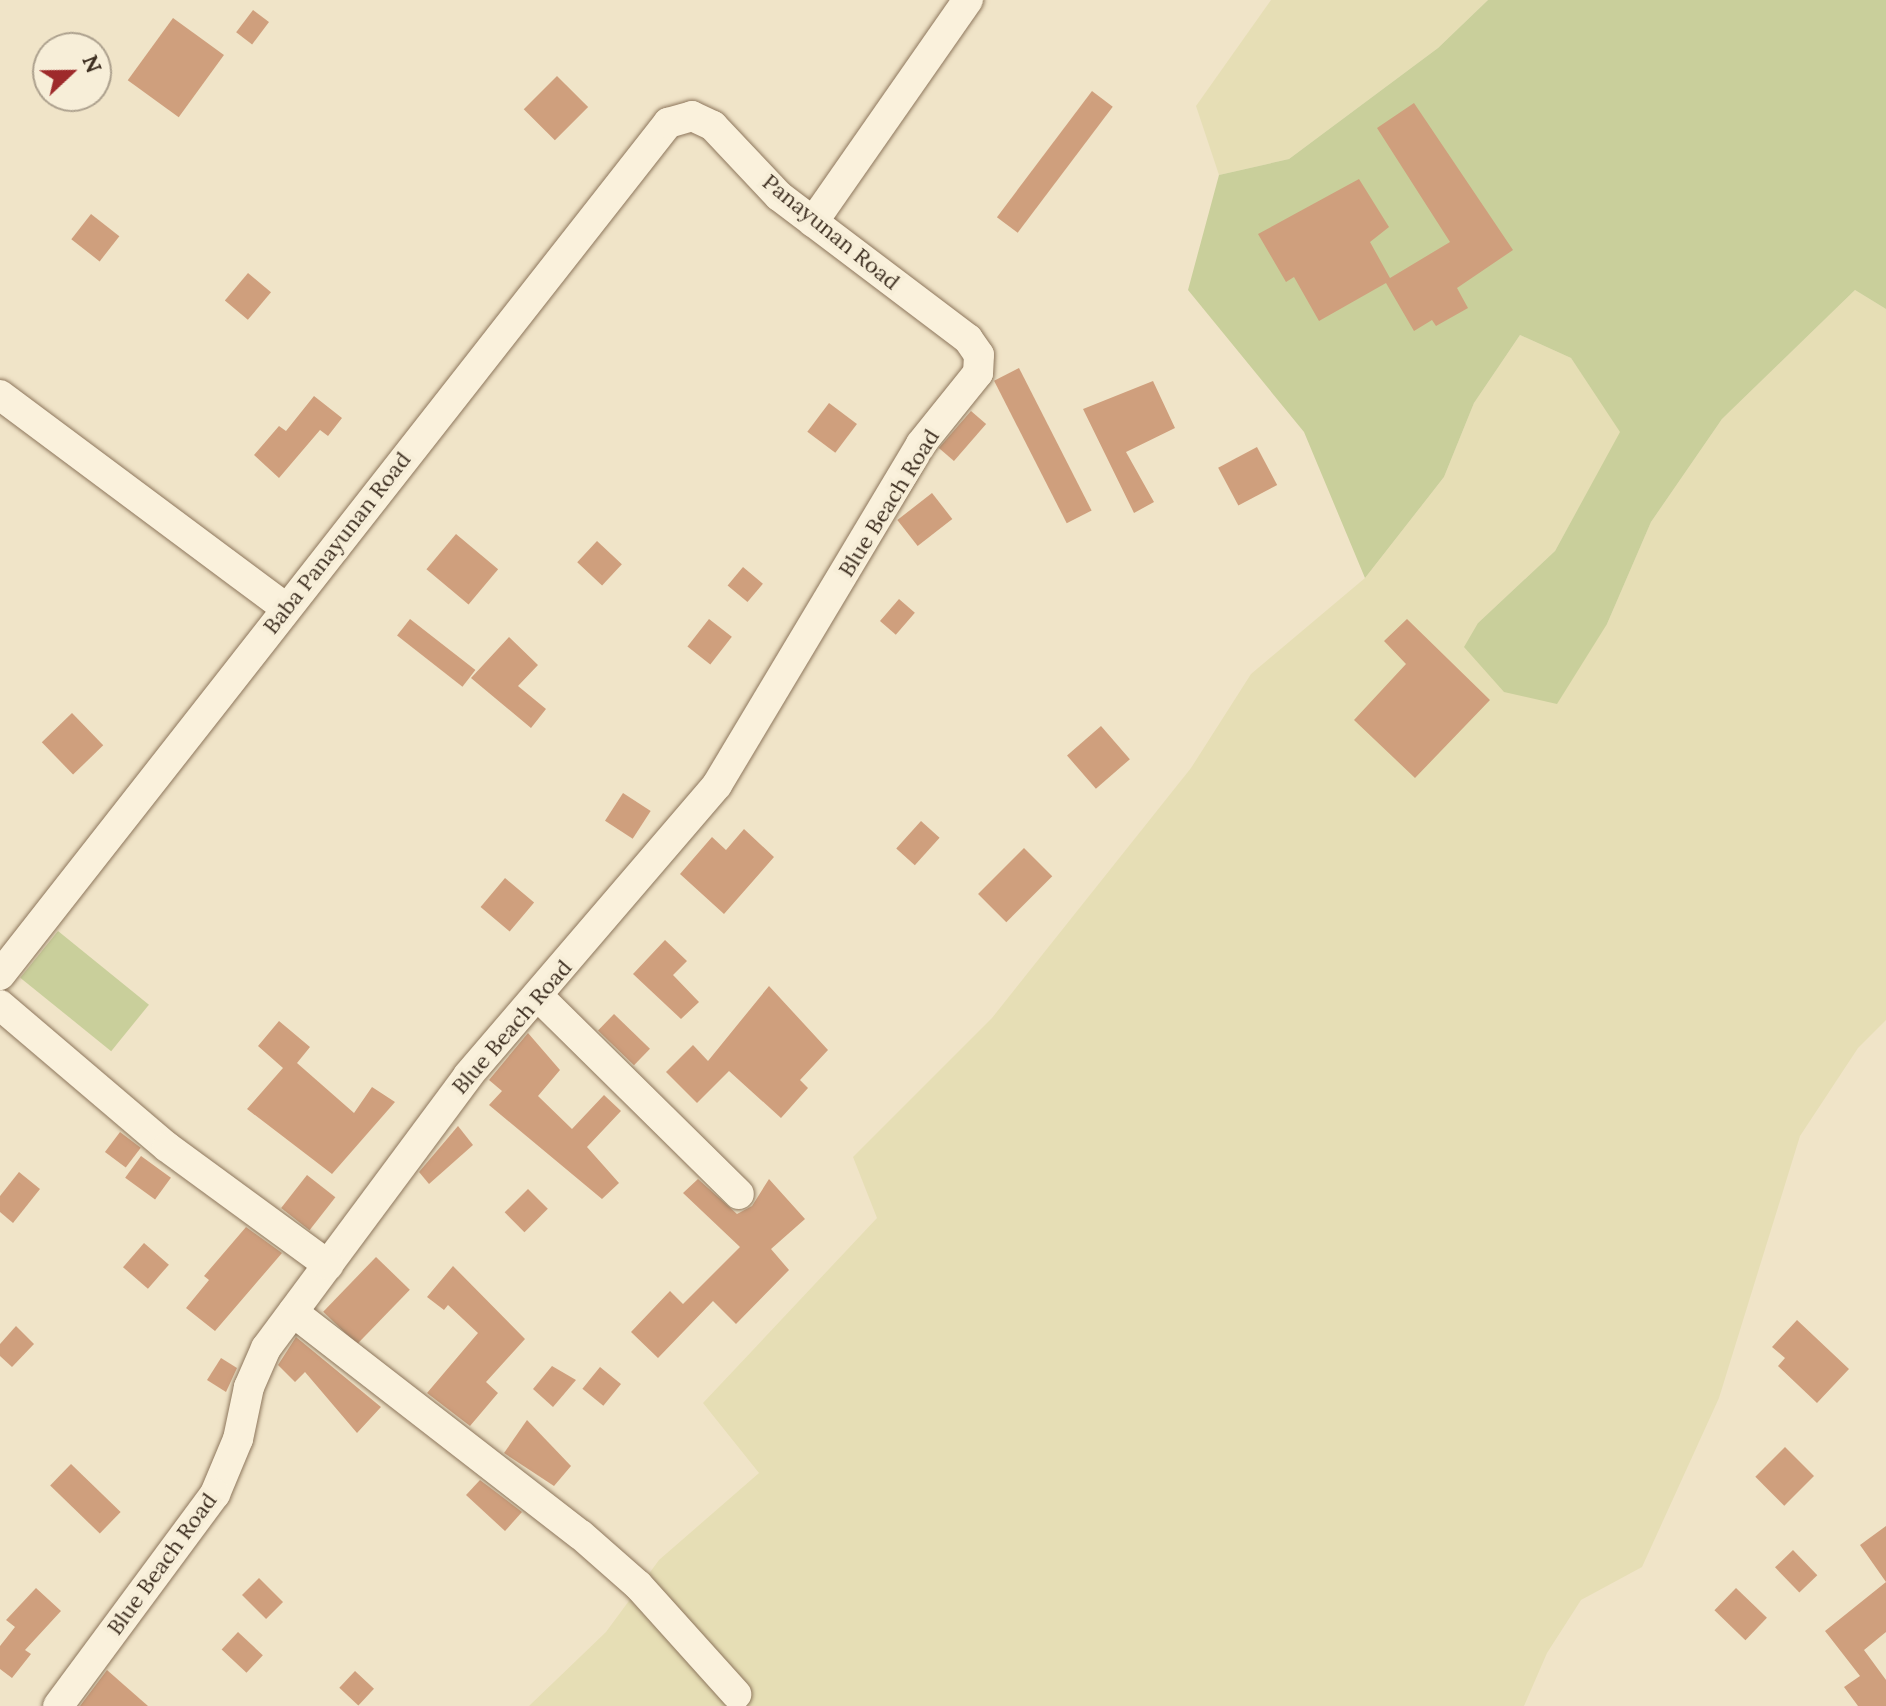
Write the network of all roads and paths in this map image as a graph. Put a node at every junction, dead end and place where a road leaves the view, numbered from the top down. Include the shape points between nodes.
1 (968, 0) edge
2 (680, 118) joint
3 (813, 222) junction
4 (979, 355) joint
5 (0, 395) edge
6 (286, 608) junction
7 (0, 975) edge
8 (538, 996) junction
9 (0, 1005) edge
10 (739, 1194) dead end
11 (328, 1265) junction
12 (293, 1312) junction
13 (736, 1694) dead end
14 (58, 1706) edge

1 - 3 street
2 - 3 street, Panayunan Road via 692,116 713,126 779,196
2 - 6 street, Baba Panayunan Road via 655,135
3 - 4 street, Panayunan Road via 968,339
4 - 8 street, Blue Beach Road via 978,373 921,444 717,785
5 - 6 street
6 - 7 street, Baba Panayunan Road
8 - 10 street
8 - 11 street, Blue Beach Road via 468,1076
9 - 11 street via 167,1147
11 - 12 street, Blue Beach Road
12 - 13 street via 581,1535 638,1585
12 - 14 street, Blue Beach Road via 266,1348 249,1387 238,1439 215,1494

